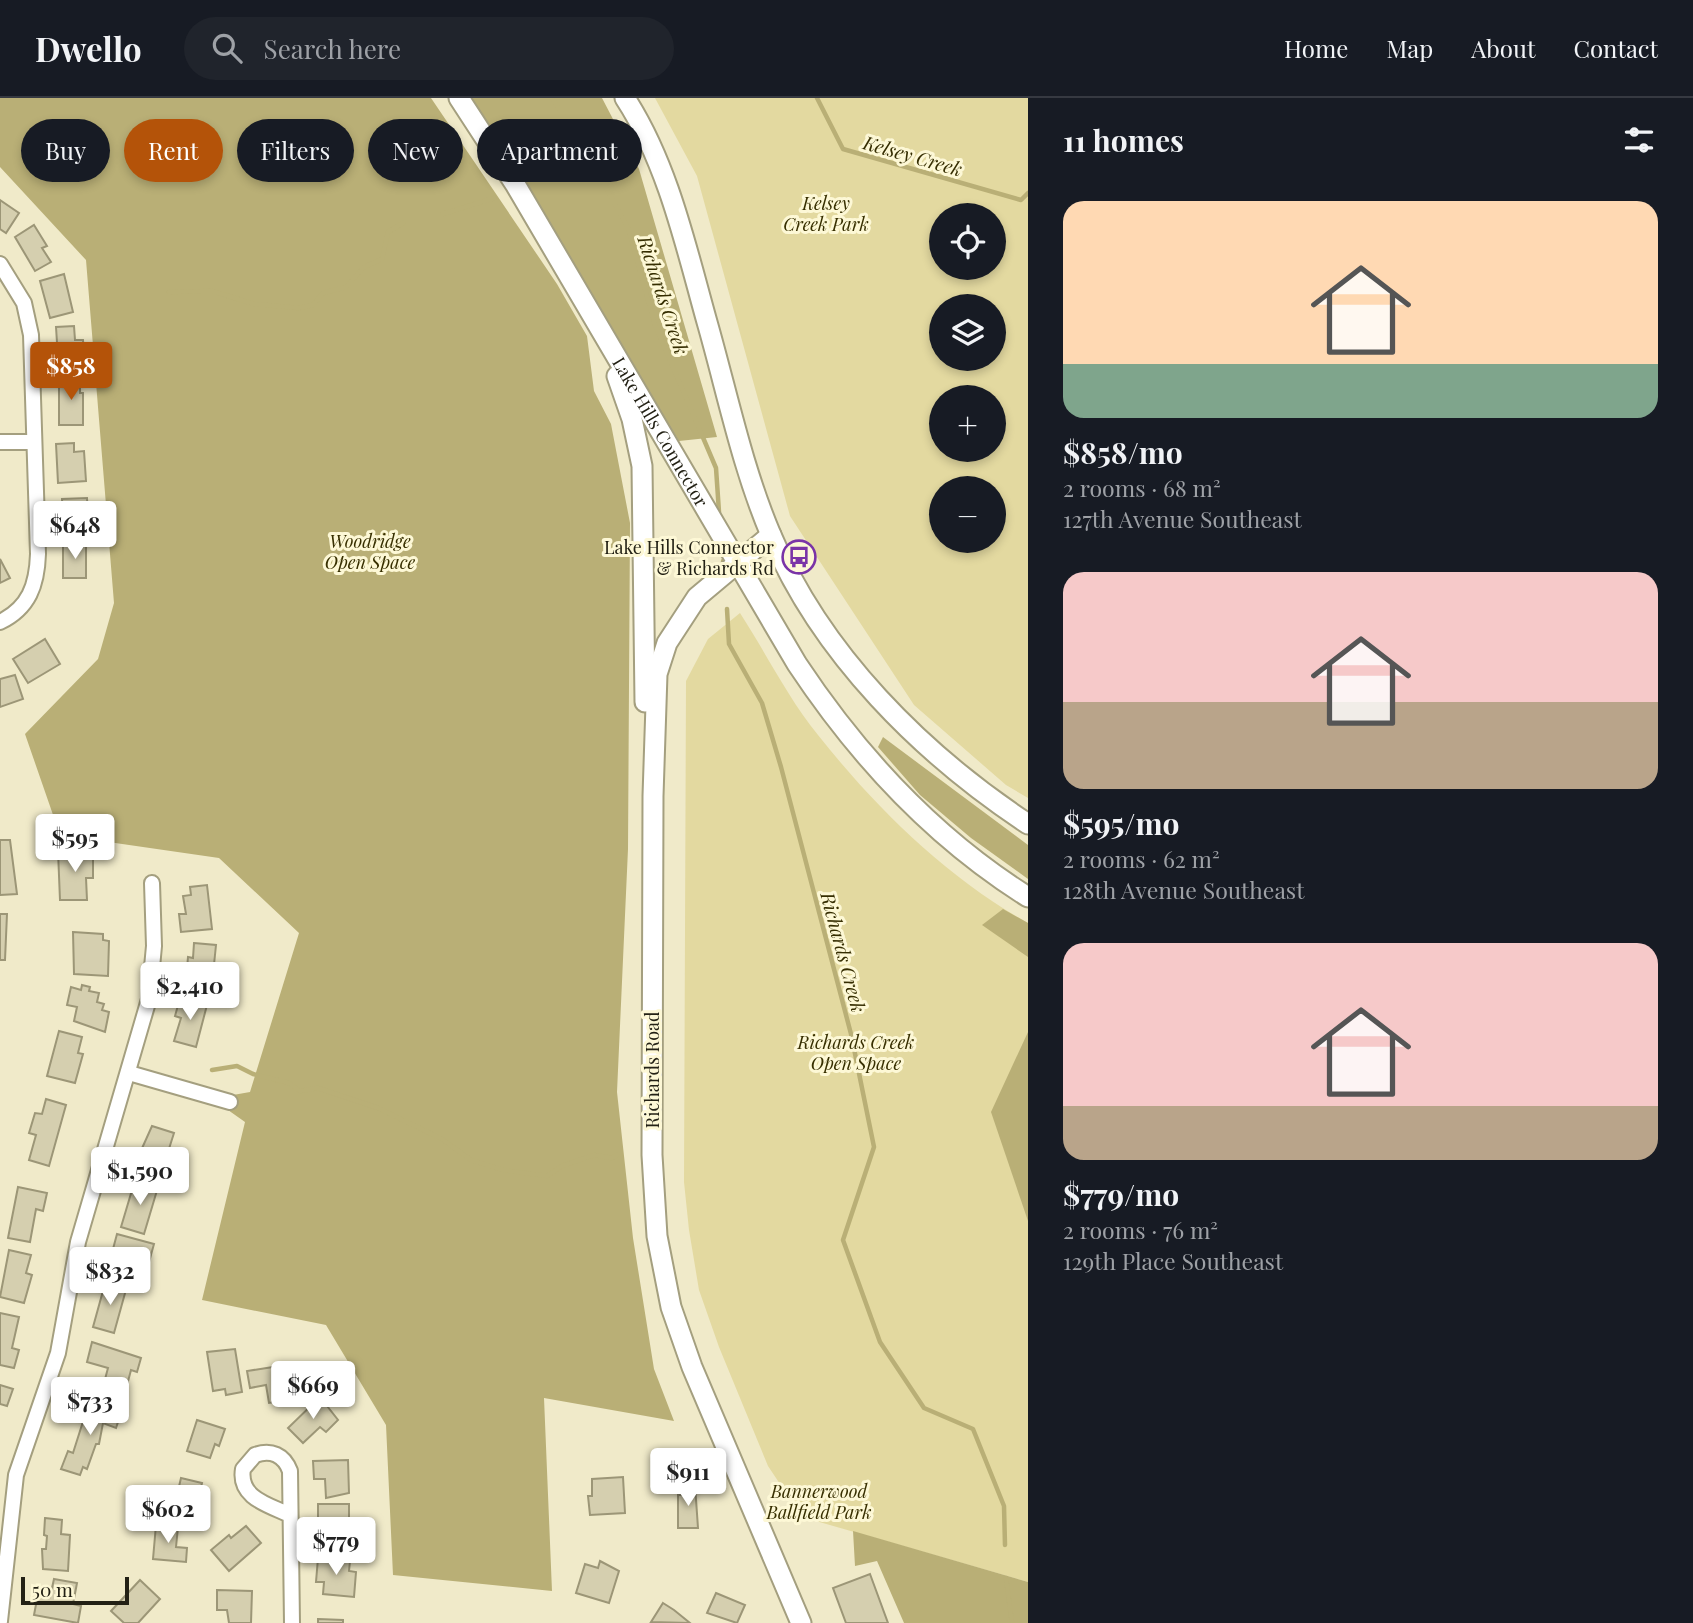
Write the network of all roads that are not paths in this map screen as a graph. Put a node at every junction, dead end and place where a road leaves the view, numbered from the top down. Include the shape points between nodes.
1 (459, 98) edge
2 (625, 98) edge
3 (0, 264) edge
4 (603, 335) junction
5 (0, 442) edge
6 (34, 442) junction
7 (771, 535) junction
8 (736, 562) junction
9 (0, 622) edge
10 (653, 796) junction
11 (1028, 824) edge
12 (152, 883) dead end
13 (1028, 897) edge
14 (129, 1073) junction
15 (230, 1102) dead end
16 (290, 1515) junction
17 (0, 1620) edge
18 (292, 1623) edge
19 (801, 1623) edge

1 - 4 main road, Lake Hills Connector
2 - 7 main road via 668,191
3 - 6 street via 24,303 31,335
4 - 8 main road, Lake Hills Connector
4 - 10 main road via 632,419 642,466 643,691
5 - 6 street
6 - 9 street via 37,574 22,608
7 - 8 main road, Richards Road
7 - 11 main road via 817,619 855,670 938,756
8 - 10 main road, Richards Road via 697,597 667,643 655,691
8 - 13 main road, Lake Hills Connector via 797,664 864,755 981,866
10 - 19 main road, Richards Road via 652,1155 657,1236 671,1307 692,1367
12 - 14 street via 153,975
14 - 15 street
14 - 17 street via 78,1242 58,1353 16,1475
16 - 16 street via 288,1465 274,1453 255,1455 243,1469 245,1488 253,1497
16 - 18 street

